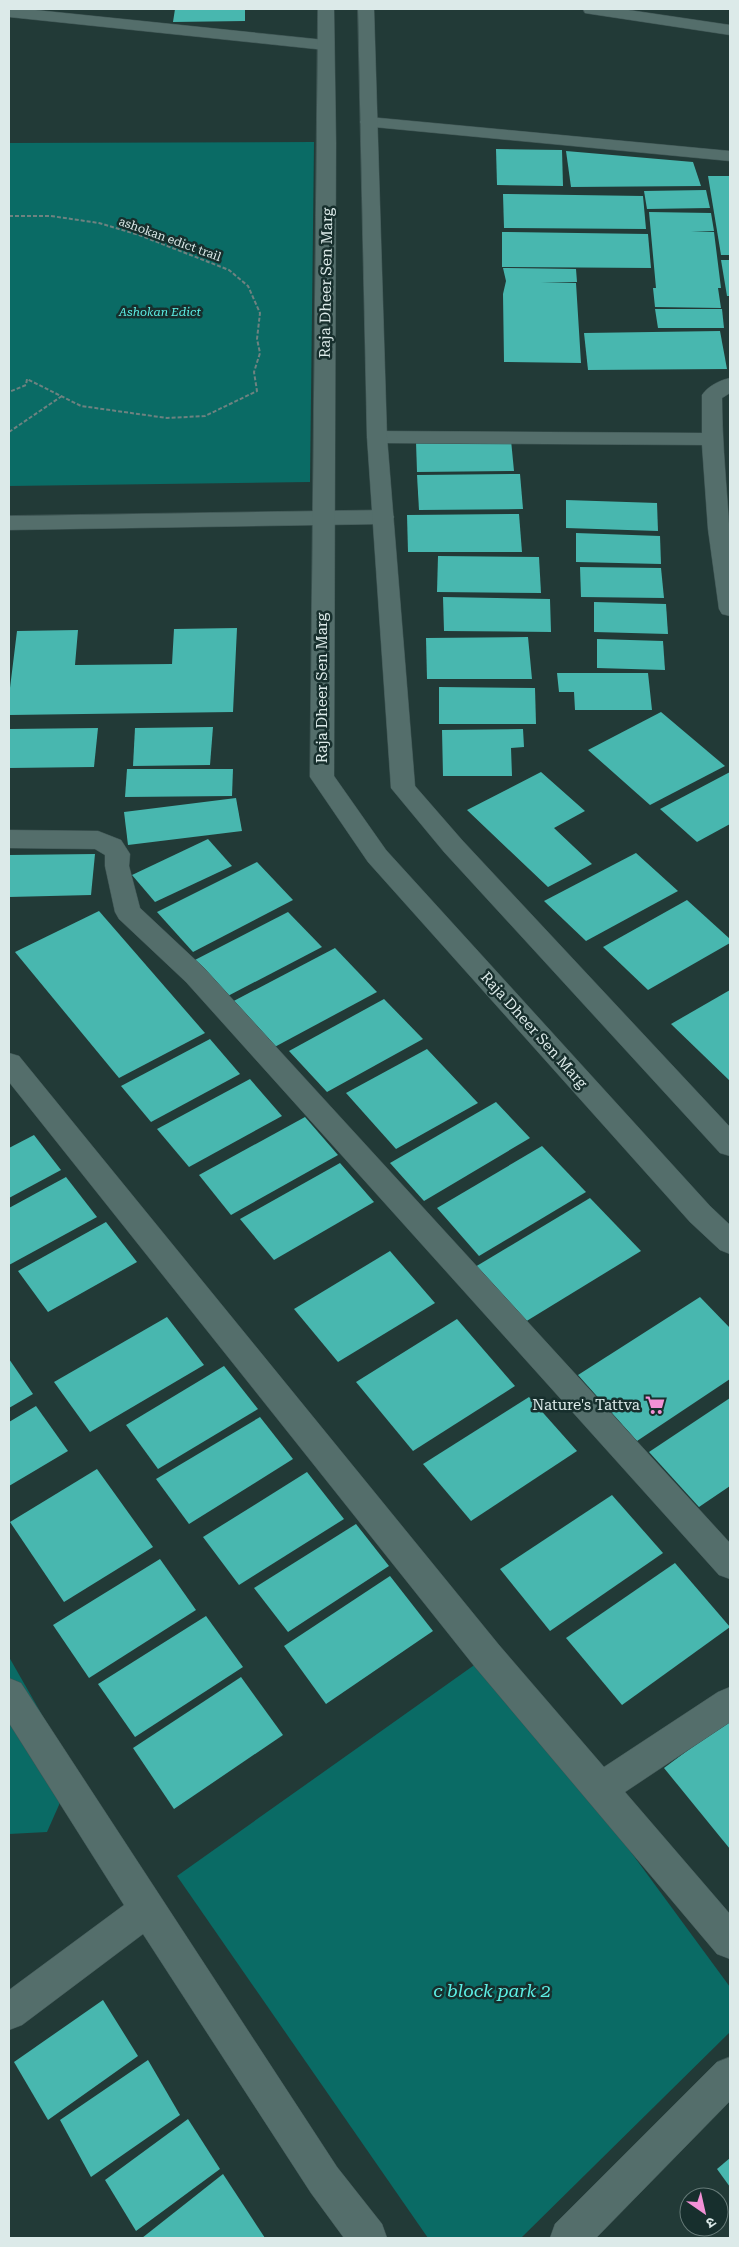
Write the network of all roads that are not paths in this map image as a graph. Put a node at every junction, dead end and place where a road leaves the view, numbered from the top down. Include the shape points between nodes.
1 (326, 9) edge
2 (366, 9) edge
3 (591, 9) edge
4 (9, 12) edge
5 (649, 13) edge
6 (730, 30) edge
7 (326, 45) junction
8 (369, 122) junction
9 (730, 156) edge
10 (730, 384) edge
11 (377, 437) junction
12 (711, 439) junction
13 (383, 517) junction
14 (323, 518) junction
15 (9, 523) edge
16 (725, 548) edge
17 (730, 609) edge
18 (9, 839) edge
19 (9, 1063) edge
20 (730, 1145) edge
21 (730, 1242) edge
22 (730, 1565) edge
23 (9, 1694) edge
24 (730, 1703) edge
25 (600, 1789) junction
26 (147, 1909) junction
27 (730, 1941) edge
28 (9, 2012) edge
29 (730, 2075) edge
30 (368, 2238) edge
31 (569, 2238) edge

1 - 7 street, Raja Dheer Sen Marg
2 - 8 street
3 - 5 street
4 - 7 street
5 - 6 street
7 - 14 street, Raja Dheer Sen Marg
8 - 9 street
8 - 11 street
10 - 12 street via 712,395
11 - 12 street
11 - 13 street
12 - 16 street
13 - 14 street
13 - 20 street via 403,788
14 - 15 street
14 - 21 street, Raja Dheer Sen Marg via 322,777 377,856 700,1214
16 - 17 street
18 - 22 street via 98,840 112,846 118,854 117,866 128,912 195,975
19 - 25 street via 487,1656
23 - 26 street
24 - 25 street
25 - 27 street
26 - 28 street
26 - 30 street via 324,2180
29 - 31 street

